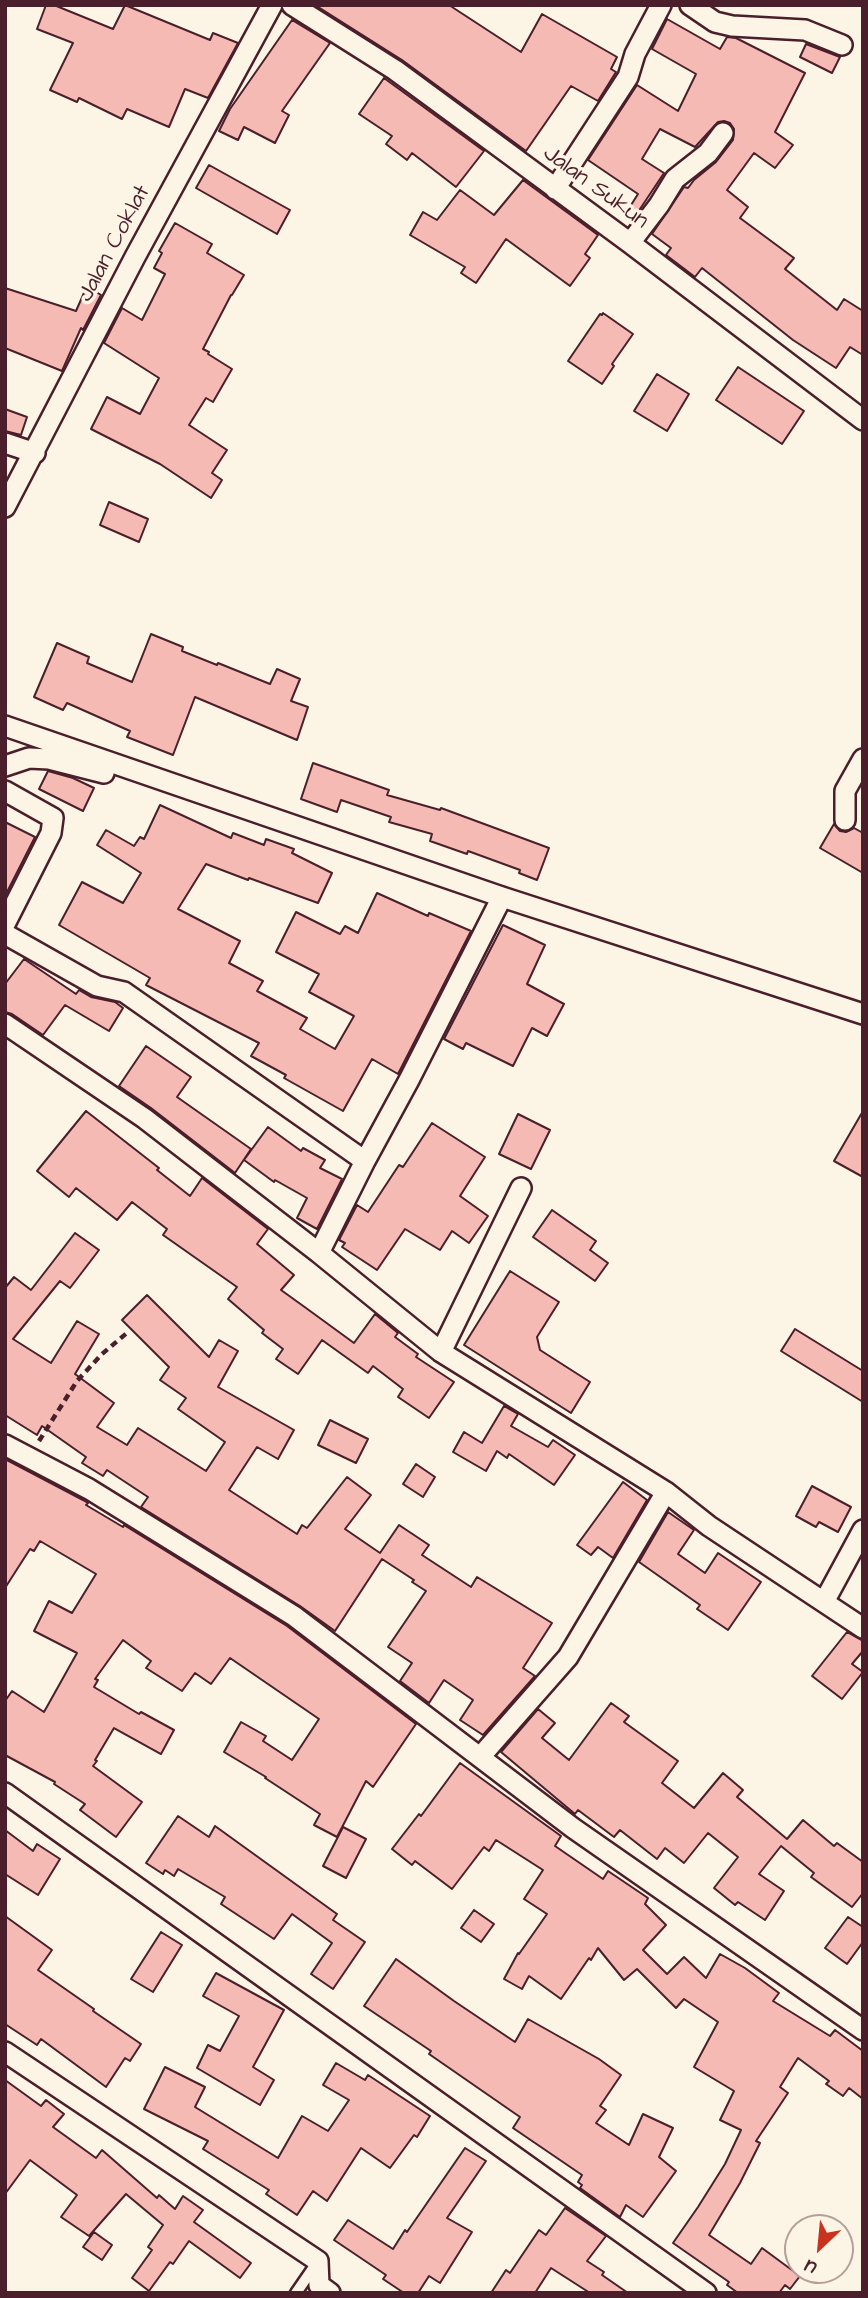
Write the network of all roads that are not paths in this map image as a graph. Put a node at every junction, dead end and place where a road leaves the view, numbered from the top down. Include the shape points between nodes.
1 (272, 5) edge
2 (292, 5) edge
3 (661, 5) edge
4 (690, 5) edge
5 (842, 45) dead end
6 (723, 133) dead end
7 (555, 189) junction
8 (630, 243) junction
9 (863, 420) edge
10 (5, 443) edge
11 (35, 453) junction
12 (5, 507) edge
13 (5, 726) edge
14 (863, 760) edge
15 (5, 766) edge
16 (5, 791) edge
17 (260, 812) junction
18 (845, 820) dead end
19 (502, 897) junction
20 (5, 924) edge
21 (5, 933) edge
22 (863, 1014) edge
23 (5, 1024) edge
24 (365, 1161) junction
25 (521, 1188) dead end
26 (319, 1253) junction
27 (441, 1352) junction
28 (5, 1445) edge
29 (666, 1492) junction
30 (863, 1530) edge
31 (824, 1602) junction
32 (863, 1628) edge
33 (481, 1756) junction
34 (5, 1793) edge
35 (863, 2030) edge
36 (5, 2052) edge
37 (315, 2265) junction
38 (701, 2291) edge
39 (296, 2293) edge
40 (330, 2293) edge

1 - 11 street, Jalan Coklat
2 - 7 street, Jalan Sukun via 395,70
3 - 7 street via 628,77
4 - 5 street via 715,22 805,30
6 - 8 street via 708,153 676,179
7 - 8 street, Jalan Sukun
8 - 9 street, Jalan Sukun
10 - 11 street
11 - 12 street, Jalan Coklat
13 - 17 street
14 - 18 street via 845,791
15 - 17 street via 29,758 48,759 202,805
16 - 20 street via 53,818 51,833
17 - 19 street
19 - 22 street
19 - 24 street
21 - 24 street via 97,986 124,992
23 - 26 street via 144,1118
24 - 26 street
25 - 27 street
26 - 27 street
27 - 29 street
28 - 33 street via 89,1489 294,1616
29 - 31 street
29 - 33 street via 568,1657
30 - 31 street
31 - 32 street
33 - 35 street via 573,1828
34 - 38 street
36 - 37 street
37 - 39 lane
37 - 40 street via 319,2285

